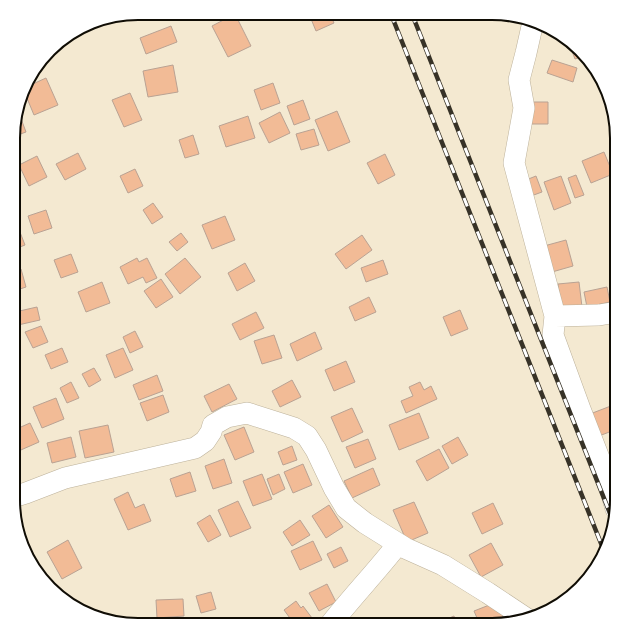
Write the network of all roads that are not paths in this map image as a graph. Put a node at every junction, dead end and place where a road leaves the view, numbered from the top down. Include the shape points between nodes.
1 (532, 27) edge
2 (610, 313) edge
3 (555, 316) junction
4 (610, 488) edge
5 (20, 495) edge
6 (398, 544) junction
7 (520, 614) edge
8 (335, 618) edge

1 - 3 street via 519,80 524,108 514,163
2 - 3 street
3 - 4 street via 553,335
5 - 6 street via 65,478 195,448 204,441 213,425 227,416 247,413 294,428 307,436 346,508
6 - 7 street via 444,565
6 - 8 street

